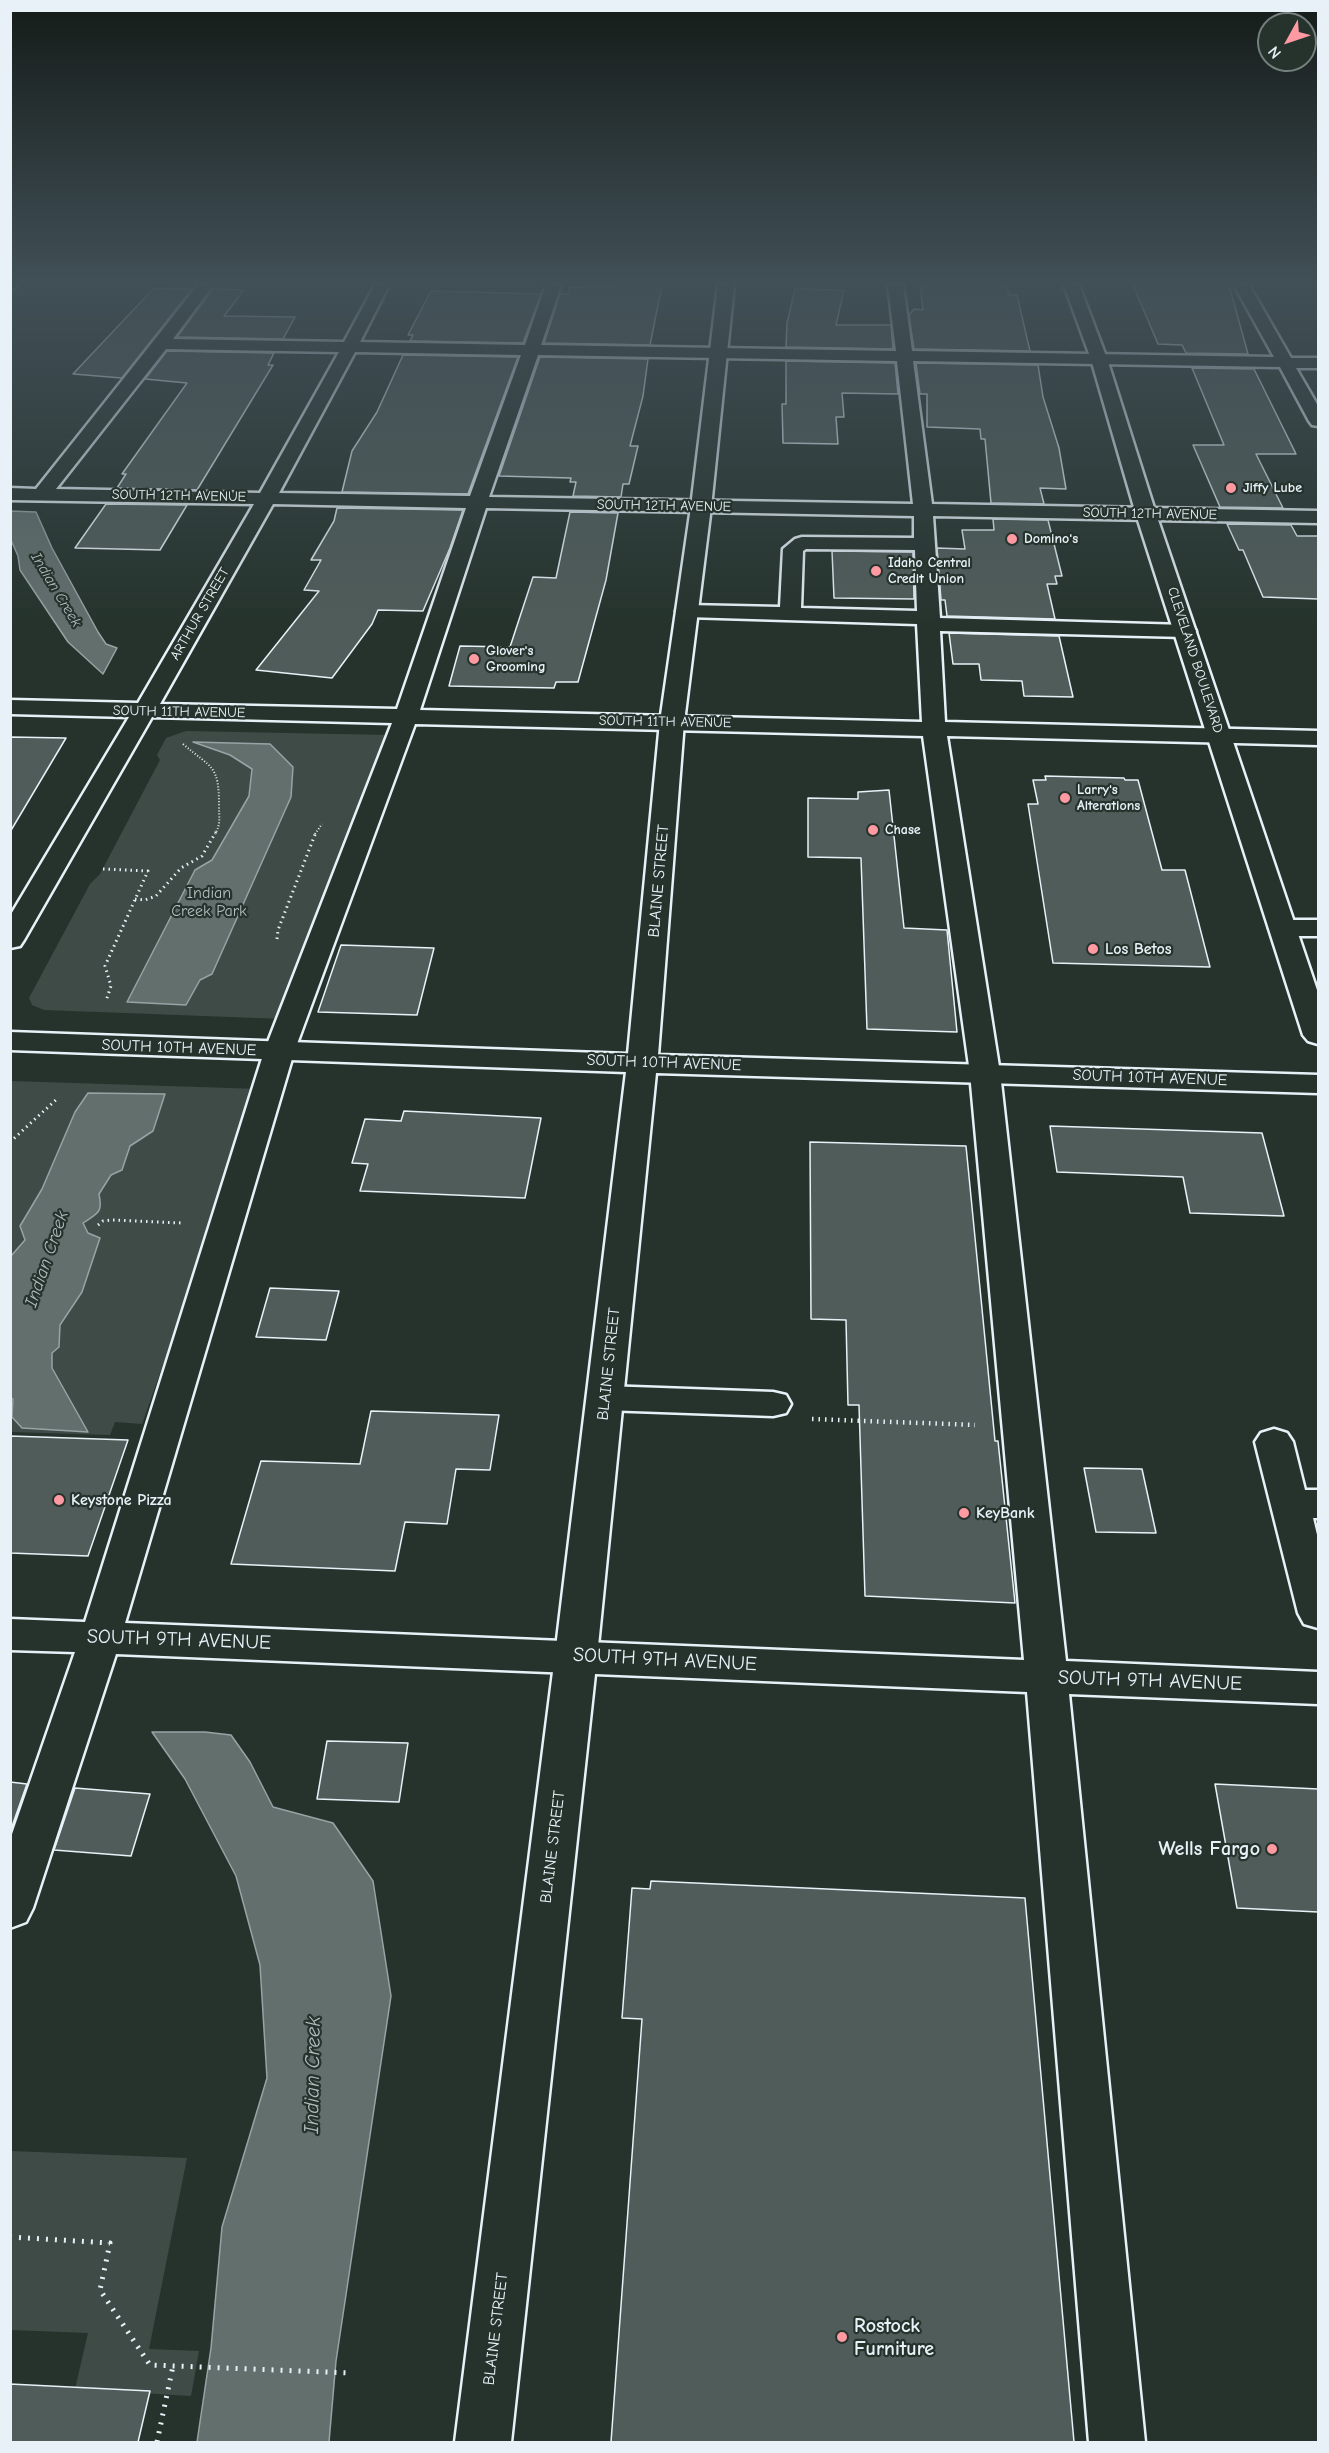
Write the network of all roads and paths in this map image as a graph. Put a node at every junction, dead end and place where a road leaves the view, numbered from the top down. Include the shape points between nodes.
1 (117, 399) edge
2 (321, 399) edge
3 (515, 399) edge
4 (712, 399) edge
5 (911, 399) edge
6 (1111, 399) edge
7 (1306, 399) edge
8 (1318, 421) edge
9 (10, 494) edge
10 (42, 494) junction
11 (267, 497) junction
12 (478, 502) junction
13 (701, 507) junction
14 (923, 510) junction
15 (1146, 514) junction
16 (1318, 517) edge
17 (925, 544) junction
18 (687, 611) junction
19 (790, 614) junction
20 (928, 621) junction
21 (1185, 630) junction
22 (10, 707) edge
23 (145, 711) junction
24 (406, 717) junction
25 (672, 722) junction
26 (934, 728) junction
27 (1220, 735) junction
28 (1318, 738) edge
29 (178, 739) dead end
30 (103, 869) dead end
31 (135, 899) junction
32 (1284, 928) junction
33 (1318, 928) edge
34 (10, 940) edge
35 (106, 1001) dead end
36 (1318, 1035) edge
37 (10, 1041) edge
38 (279, 1052) junction
39 (642, 1063) junction
40 (985, 1073) junction
41 (1318, 1084) edge
42 (58, 1098) dead end
43 (10, 1142) edge
44 (145, 1222) dead end
45 (98, 1225) dead end
46 (605, 1398) junction
47 (773, 1404) dead end
48 (809, 1419) dead end
49 (1021, 1427) junction
50 (1274, 1442) dead end
51 (1305, 1504) edge
52 (1318, 1613) edge
53 (10, 1634) edge
54 (101, 1637) junction
55 (576, 1656) junction
56 (1045, 1677) junction
57 (1318, 1688) edge
58 (10, 1908) edge
59 (10, 2237) edge
60 (173, 2366) junction
61 (351, 2373) dead end
62 (157, 2442) edge
63 (483, 2442) edge
64 (1117, 2442) edge

1 - 10 street
2 - 11 street, ARTHUR STREET
3 - 12 street
4 - 13 street, BLAINE STREET
5 - 14 street
6 - 15 street, CLEVELAND BOULEVARD
7 - 8 street
9 - 10 street, SOUTH 12TH AVENUE
10 - 11 street, SOUTH 12TH AVENUE
11 - 12 street, SOUTH 12TH AVENUE
11 - 23 street, ARTHUR STREET
12 - 13 street, SOUTH 12TH AVENUE
12 - 24 street
13 - 14 street, SOUTH 12TH AVENUE
13 - 18 street, BLAINE STREET
14 - 15 street, SOUTH 12TH AVENUE
14 - 17 street
15 - 16 street, SOUTH 12TH AVENUE
15 - 21 street, CLEVELAND BOULEVARD
17 - 19 street via 802,543 793,549
17 - 20 street
18 - 19 street
18 - 25 street, BLAINE STREET
19 - 20 street
20 - 21 street
20 - 26 street
21 - 27 street, CLEVELAND BOULEVARD
22 - 23 street, SOUTH 11TH AVENUE
23 - 24 street, SOUTH 11TH AVENUE
23 - 34 street, ARTHUR STREET
24 - 25 street, SOUTH 11TH AVENUE
24 - 38 street
25 - 26 street, SOUTH 11TH AVENUE
25 - 39 street, BLAINE STREET
26 - 27 street, SOUTH 11TH AVENUE
26 - 40 street
27 - 28 street, SOUTH 11TH AVENUE
27 - 32 street, CLEVELAND BOULEVARD
29 - 31 path via 205,759 217,774 222,789 221,824 202,856 181,868 156,896
30 - 31 path via 148,871
31 - 35 path via 105,966 111,986
32 - 33 street
32 - 36 street, CLEVELAND BOULEVARD
37 - 38 street, SOUTH 10TH AVENUE
38 - 39 street, SOUTH 10TH AVENUE
38 - 54 street
39 - 40 street, SOUTH 10TH AVENUE
39 - 46 street, BLAINE STREET
40 - 41 street, SOUTH 10TH AVENUE
40 - 49 street
42 - 43 path via 48,1112
44 - 45 path via 112,1220
46 - 47 street
46 - 55 street, BLAINE STREET
48 - 49 path
49 - 56 street
50 - 51 street
51 - 52 street
53 - 54 street, SOUTH 9TH AVENUE
54 - 55 street, SOUTH 9TH AVENUE
54 - 58 street
55 - 56 street, SOUTH 9TH AVENUE
55 - 63 street, BLAINE STREET
56 - 57 street, SOUTH 9TH AVENUE
56 - 64 street
59 - 60 path via 110,2243 100,2290 150,2365
60 - 61 path
60 - 62 path

